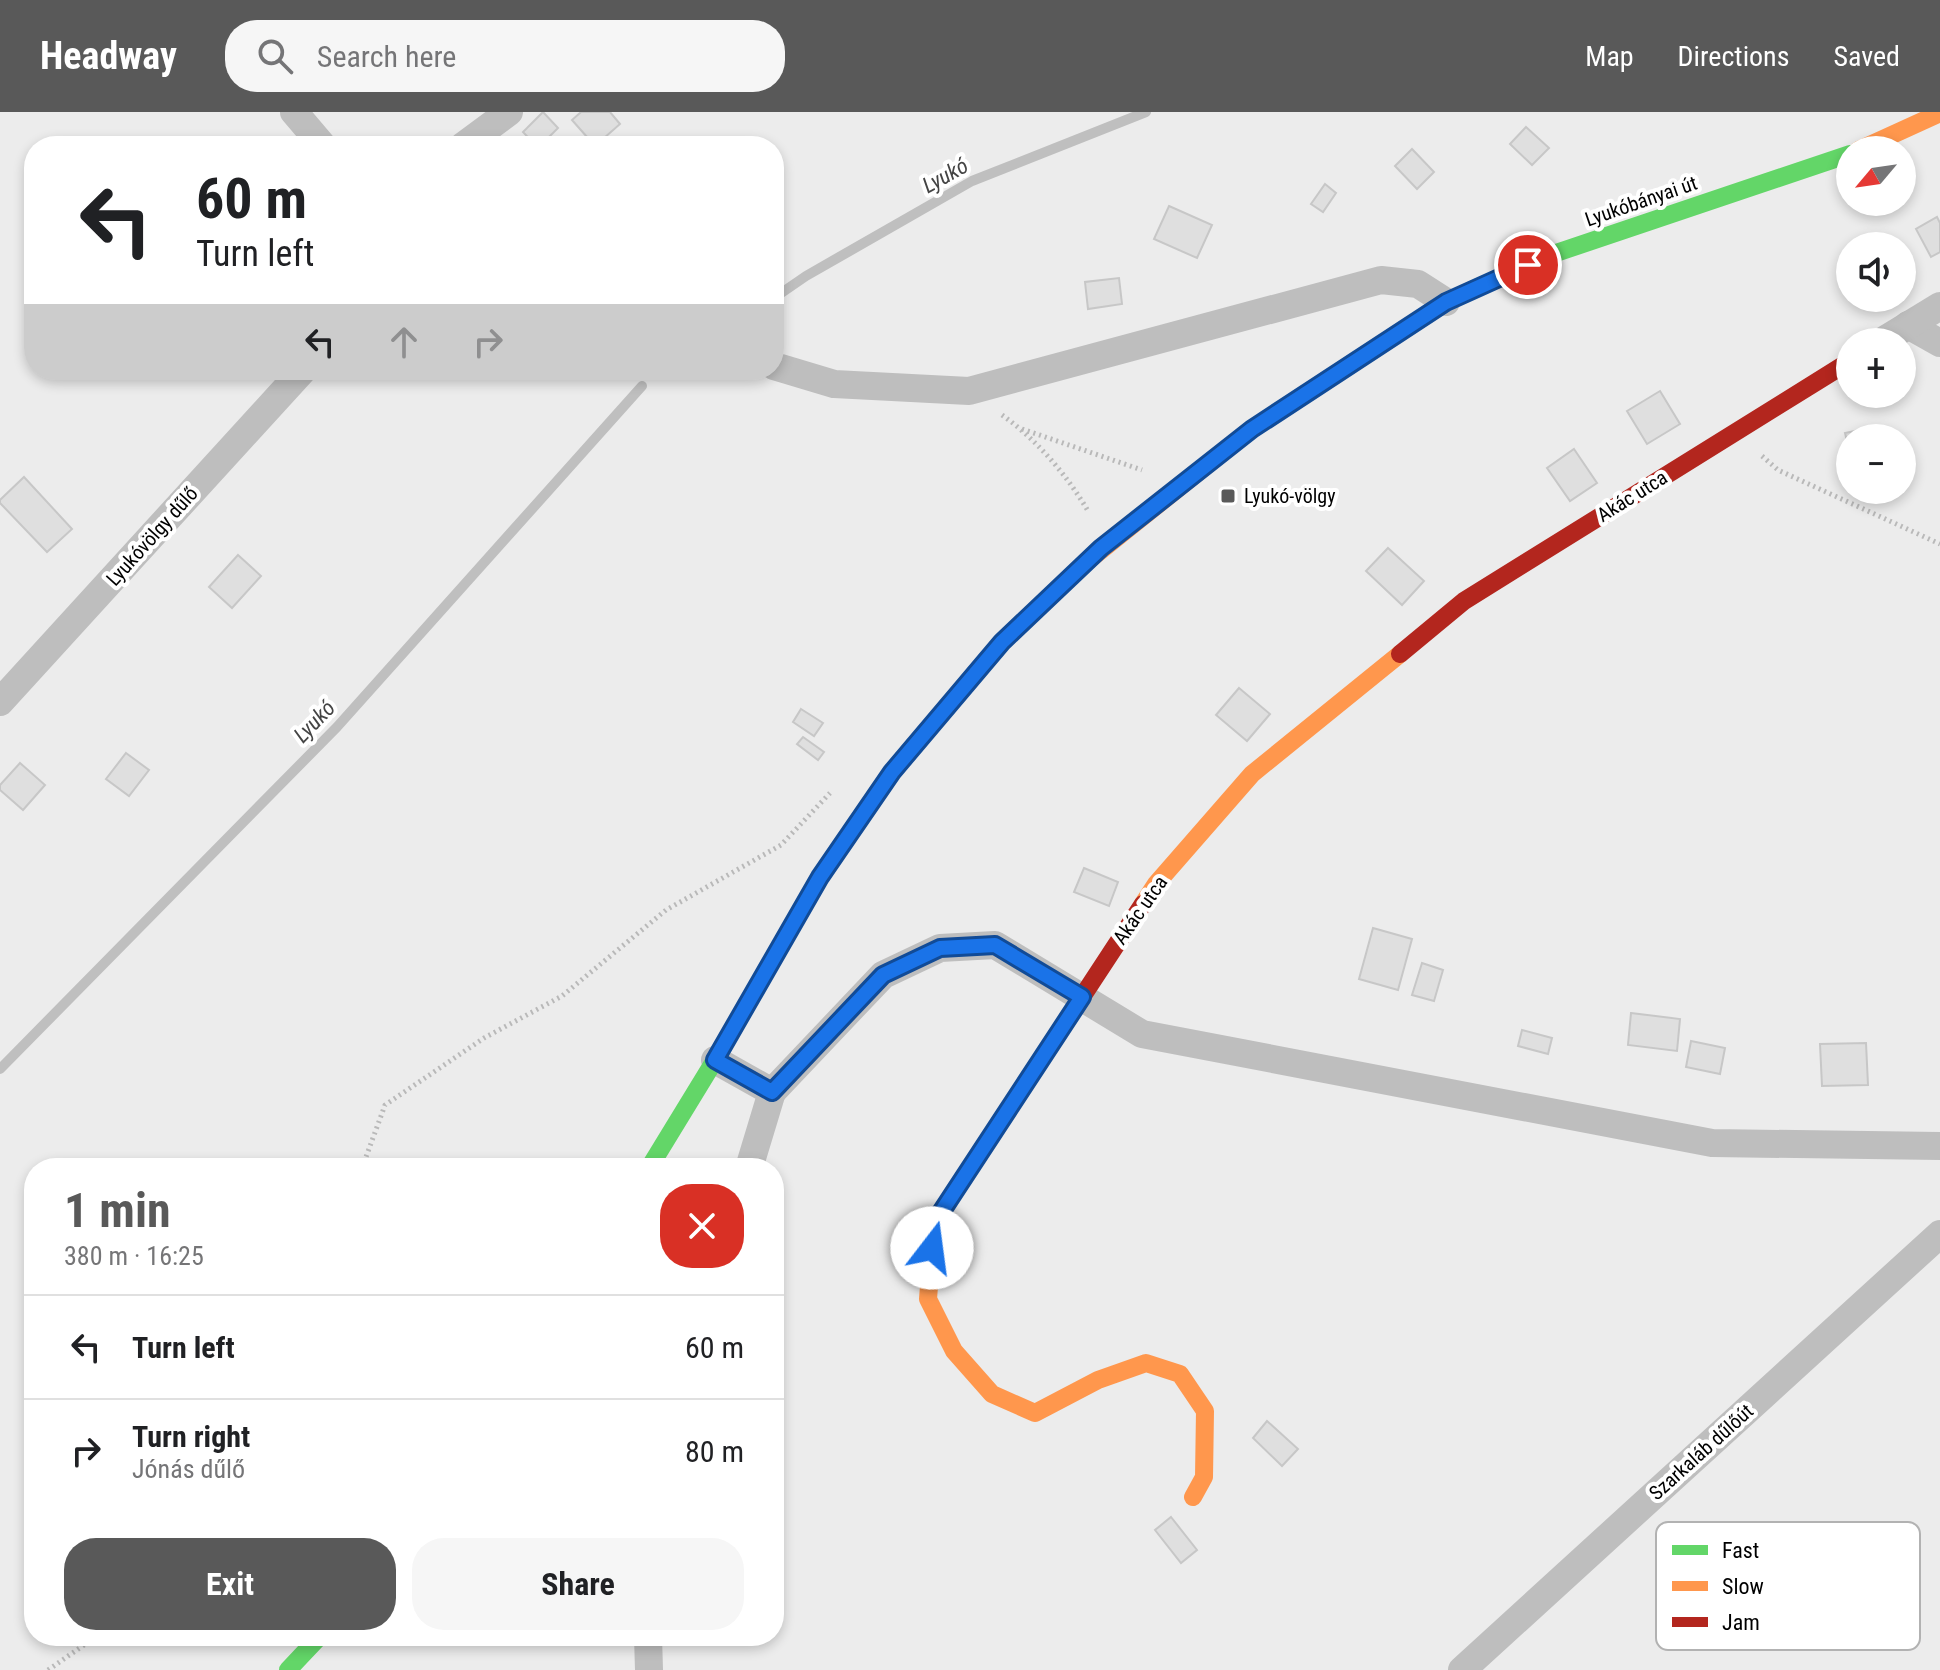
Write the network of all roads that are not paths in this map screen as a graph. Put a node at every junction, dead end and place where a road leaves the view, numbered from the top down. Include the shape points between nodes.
1 (294, 112) edge
2 (509, 112) edge
3 (1940, 113) edge
4 (314, 136) edge
5 (477, 136) edge
6 (1890, 136) edge
7 (1836, 159) edge
8 (1446, 302) junction
9 (1940, 306) edge
10 (1908, 325) junction
11 (1903, 328) edge
12 (1940, 343) edge
13 (784, 369) edge
14 (1836, 370) edge
15 (294, 380) edge
16 (0, 702) edge
17 (1082, 997) junction
18 (715, 1060) junction
19 (772, 1092) junction
20 (1940, 1146) edge
21 (655, 1158) edge
22 (752, 1158) edge
23 (1940, 1234) edge
24 (1193, 1497) dead end
25 (311, 1646) edge
26 (648, 1646) edge
27 (288, 1670) edge
28 (649, 1670) edge
29 (1462, 1670) edge

1 - 4 street
2 - 5 street
3 - 6 street
7 - 8 street, Lyukóbányai út via 1556,253
8 - 13 street via 1418,284 1381,280 969,391 834,384
8 - 18 street, Lyukóbányai út via 1252,429 1101,548 1002,642 892,772 820,877
9 - 10 street
10 - 11 street
10 - 12 street
14 - 17 street, Akác utca via 1464,601 1252,774 1156,884
15 - 16 street, Lyukóvölgy dűlő
17 - 19 street via 995,945 940,948 883,975
17 - 20 street via 1142,1034 1712,1143
17 - 24 street, Akác utca via 934,1223 928,1299 954,1351 992,1394 1035,1413 1098,1380 1146,1363 1180,1374 1205,1411 1204,1477
18 - 19 street
18 - 21 street, Lyukóbányai út
19 - 22 street
23 - 29 street, Szarkaláb dűlőút
25 - 27 street
26 - 28 street

